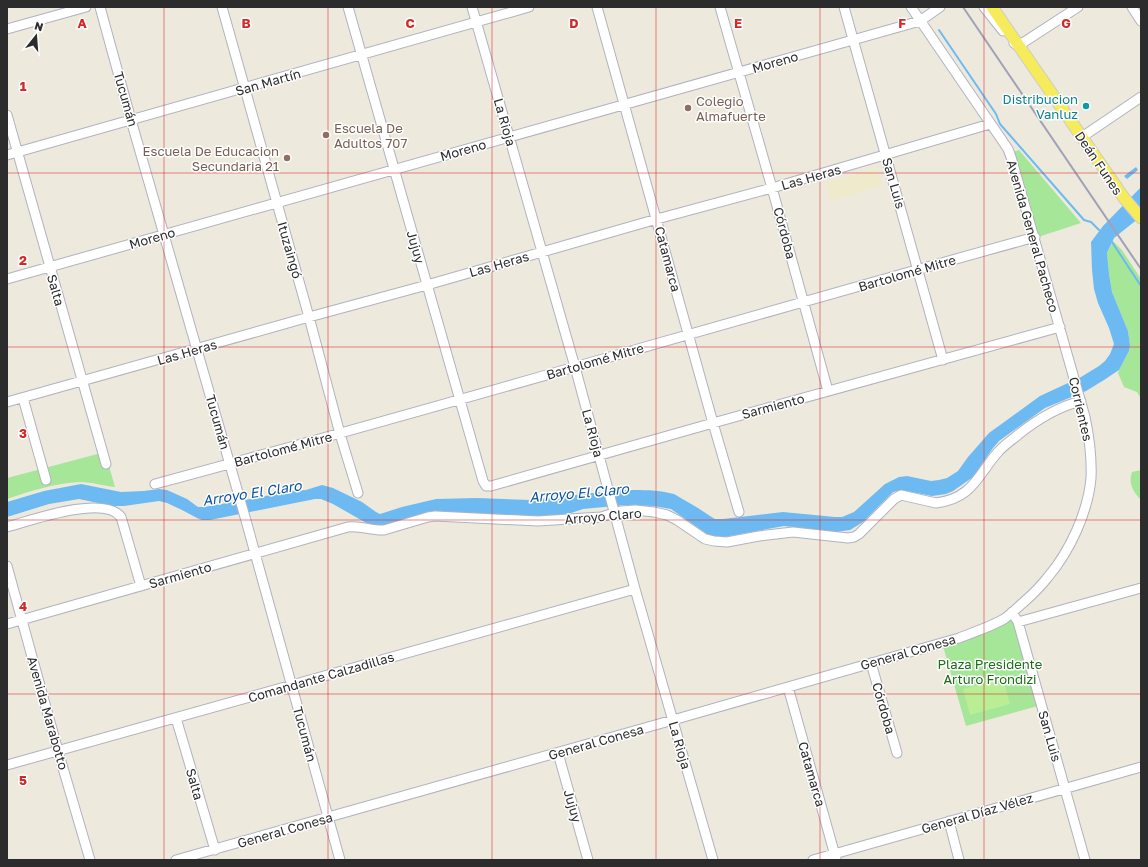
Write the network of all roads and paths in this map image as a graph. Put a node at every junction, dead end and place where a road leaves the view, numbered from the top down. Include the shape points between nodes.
1 (86, 7) edge
2 (100, 7) edge
3 (222, 7) edge
4 (348, 7) edge
5 (472, 7) edge
6 (530, 7) edge
7 (597, 7) edge
8 (720, 7) edge
9 (844, 7) edge
10 (911, 7) edge
11 (940, 7) edge
12 (984, 7) edge
13 (992, 7) edge
14 (1078, 7) edge
15 (1132, 7) edge
16 (920, 21) junction
17 (1141, 21) edge
18 (477, 22) junction
19 (7, 29) edge
20 (853, 40) junction
21 (1018, 46) junction
22 (361, 55) junction
23 (738, 73) junction
24 (245, 88) junction
25 (1141, 97) edge
26 (624, 104) junction
27 (7, 115) edge
28 (132, 120) junction
29 (990, 124) junction
30 (509, 137) junction
31 (1082, 137) junction
32 (18, 152) junction
33 (886, 155) junction
34 (7, 156) edge
35 (394, 170) junction
36 (772, 188) junction
37 (277, 203) junction
38 (1141, 218) edge
39 (657, 219) junction
40 (164, 235) junction
41 (1035, 237) junction
42 (542, 252) junction
43 (50, 268) junction
44 (918, 270) junction
45 (7, 279) edge
46 (427, 285) junction
47 (803, 302) junction
48 (309, 317) junction
49 (1060, 327) junction
50 (689, 335) junction
51 (197, 349) junction
52 (943, 360) junction
53 (575, 367) junction
54 (82, 382) junction
55 (828, 391) junction
56 (23, 398) junction
57 (1080, 399) junction
58 (459, 400) junction
59 (7, 402) edge
60 (713, 423) junction
61 (340, 434) junction
62 (599, 456) junction
63 (106, 464) dead end
64 (230, 464) junction
65 (46, 480) dead end
66 (155, 484) dead end
67 (486, 486) joint
68 (358, 493) dead end
69 (614, 511) junction
70 (739, 512) dead end
71 (353, 526) joint
72 (7, 527) edge
73 (255, 553) junction
74 (7, 566) edge
75 (141, 586) junction
76 (1141, 588) edge
77 (635, 589) junction
78 (1012, 612) junction
79 (22, 620) junction
80 (1018, 622) junction
81 (7, 624) edge
82 (871, 663) junction
83 (291, 685) junction
84 (788, 687) junction
85 (176, 718) junction
86 (674, 720) junction
87 (58, 751) junction
88 (558, 753) junction
89 (897, 753) dead end
90 (7, 765) edge
91 (1141, 767) edge
92 (1065, 789) junction
93 (328, 818) junction
94 (949, 821) junction
95 (214, 850) junction
96 (835, 857) edge
97 (90, 860) edge
98 (176, 860) edge
99 (340, 860) edge
100 (588, 860) edge
101 (713, 860) edge
102 (813, 860) edge
103 (959, 860) edge
104 (1085, 860) edge

1 - 19 street
2 - 28 street, Tucumán
3 - 24 street, Ituzaingó
4 - 22 street, Jujuy
5 - 18 street, La Rioja
6 - 18 street, San Martín
7 - 26 street, Catamarca
8 - 23 street, Córdoba
9 - 20 street, San Luis
10 - 16 street, Avenida General Pacheco
11 - 16 street, Moreno
12 - 21 street
13 - 21 main road, Deán Funes
14 - 21 street
15 - 17 street
16 - 20 street, Moreno
16 - 29 street, Avenida General Pacheco
18 - 22 street, San Martín
18 - 30 street, La Rioja
20 - 23 street, Moreno
20 - 33 street, San Luis
21 - 31 main road, Deán Funes
22 - 24 street, San Martín
22 - 35 street, Jujuy
23 - 26 street, Moreno
23 - 36 street, Córdoba
24 - 28 street, San Martín
24 - 37 street, Ituzaingó
25 - 31 street
26 - 30 street, Moreno
26 - 39 street, Catamarca
27 - 32 street, Salta
28 - 32 street, San Martín
28 - 40 street, Tucumán
29 - 33 street, Las Heras
29 - 41 street, Avenida General Pacheco via 1008,149
30 - 35 street, Moreno
30 - 42 street, La Rioja
31 - 38 main road, Deán Funes
32 - 34 street, San Martín
32 - 43 street, Salta
33 - 36 street, Las Heras
33 - 44 street, San Luis
35 - 37 street, Moreno
35 - 46 street, Jujuy
36 - 39 street, Las Heras
36 - 47 street, Córdoba
37 - 40 street, Moreno
37 - 48 street, Ituzaingó
39 - 42 street, Las Heras
39 - 50 street, Catamarca
40 - 43 street, Moreno
40 - 51 street, Tucumán
41 - 44 street, Bartolomé Mitre
41 - 49 street, Avenida General Pacheco
42 - 46 street, Las Heras
42 - 53 street, La Rioja
43 - 45 street, Moreno
43 - 54 street, Salta
44 - 47 street, Bartolomé Mitre
44 - 52 street, San Luis
46 - 48 street, Las Heras
46 - 58 street, Jujuy
47 - 50 street, Bartolomé Mitre
47 - 55 street, Córdoba
48 - 51 street, Las Heras
48 - 61 street, Ituzaingó
49 - 52 street, Sarmiento
49 - 57 street, Corrientes
50 - 53 street, Bartolomé Mitre
50 - 60 street, Catamarca
51 - 54 street, Las Heras
51 - 64 street, Tucumán
52 - 55 street, Sarmiento
53 - 58 street, Bartolomé Mitre
53 - 62 street, La Rioja
54 - 56 street, Las Heras
54 - 63 street, Salta
55 - 60 street, Sarmiento
56 - 59 street, Las Heras
56 - 65 street
57 - 69 street, Arroyo Claro via 1040,418 1005,445 973,485 959,496 936,503 898,496 854,537 793,532 727,542 714,541 705,539 667,515 635,510
57 - 78 street, Corrientes via 1088,433 1091,476 1083,514 1056,567 1035,592
58 - 61 street, Bartolomé Mitre
58 - 67 street, Jujuy
60 - 62 street, Sarmiento
60 - 70 street, Catamarca
61 - 64 street, Bartolomé Mitre
61 - 68 street, Ituzaingó
62 - 67 street, Sarmiento
62 - 69 street, La Rioja
64 - 66 street, Bartolomé Mitre
64 - 73 street, Tucumán
69 - 71 street, Arroyo Claro via 601,517 538,521 435,516 377,531
69 - 77 street, La Rioja
71 - 73 street, Sarmiento
72 - 75 street via 50,514 80,509 103,509 119,515
73 - 75 street, Sarmiento
73 - 83 street, Tucumán
74 - 79 street, Avenida Marabotto
75 - 79 street, Sarmiento
76 - 80 street
77 - 83 street, Comandante Calzadillas
77 - 86 street, La Rioja
78 - 80 street, San Luis
78 - 82 street, General Conesa via 992,625 959,638
79 - 81 street, Sarmiento
79 - 87 street, Avenida Marabotto
80 - 92 street, San Luis
82 - 84 street, General Conesa
82 - 89 street, Córdoba
83 - 85 street, Comandante Calzadillas
83 - 93 street, Tucumán
84 - 86 street, General Conesa
84 - 96 street, Catamarca
85 - 87 street, Comandante Calzadillas
85 - 95 street, Salta
86 - 88 street, General Conesa
86 - 101 street, La Rioja
87 - 90 street, Comandante Calzadillas
87 - 97 street, Avenida Marabotto
88 - 93 street, General Conesa
88 - 100 street, Jujuy
91 - 92 street, General Díaz Vélez
92 - 94 street, General Díaz Vélez
92 - 104 street, San Luis
93 - 95 street, General Conesa
93 - 99 street, Tucumán
94 - 96 street, General Díaz Vélez
94 - 103 street
95 - 98 street, General Conesa
96 - 102 street, General Díaz Vélez

